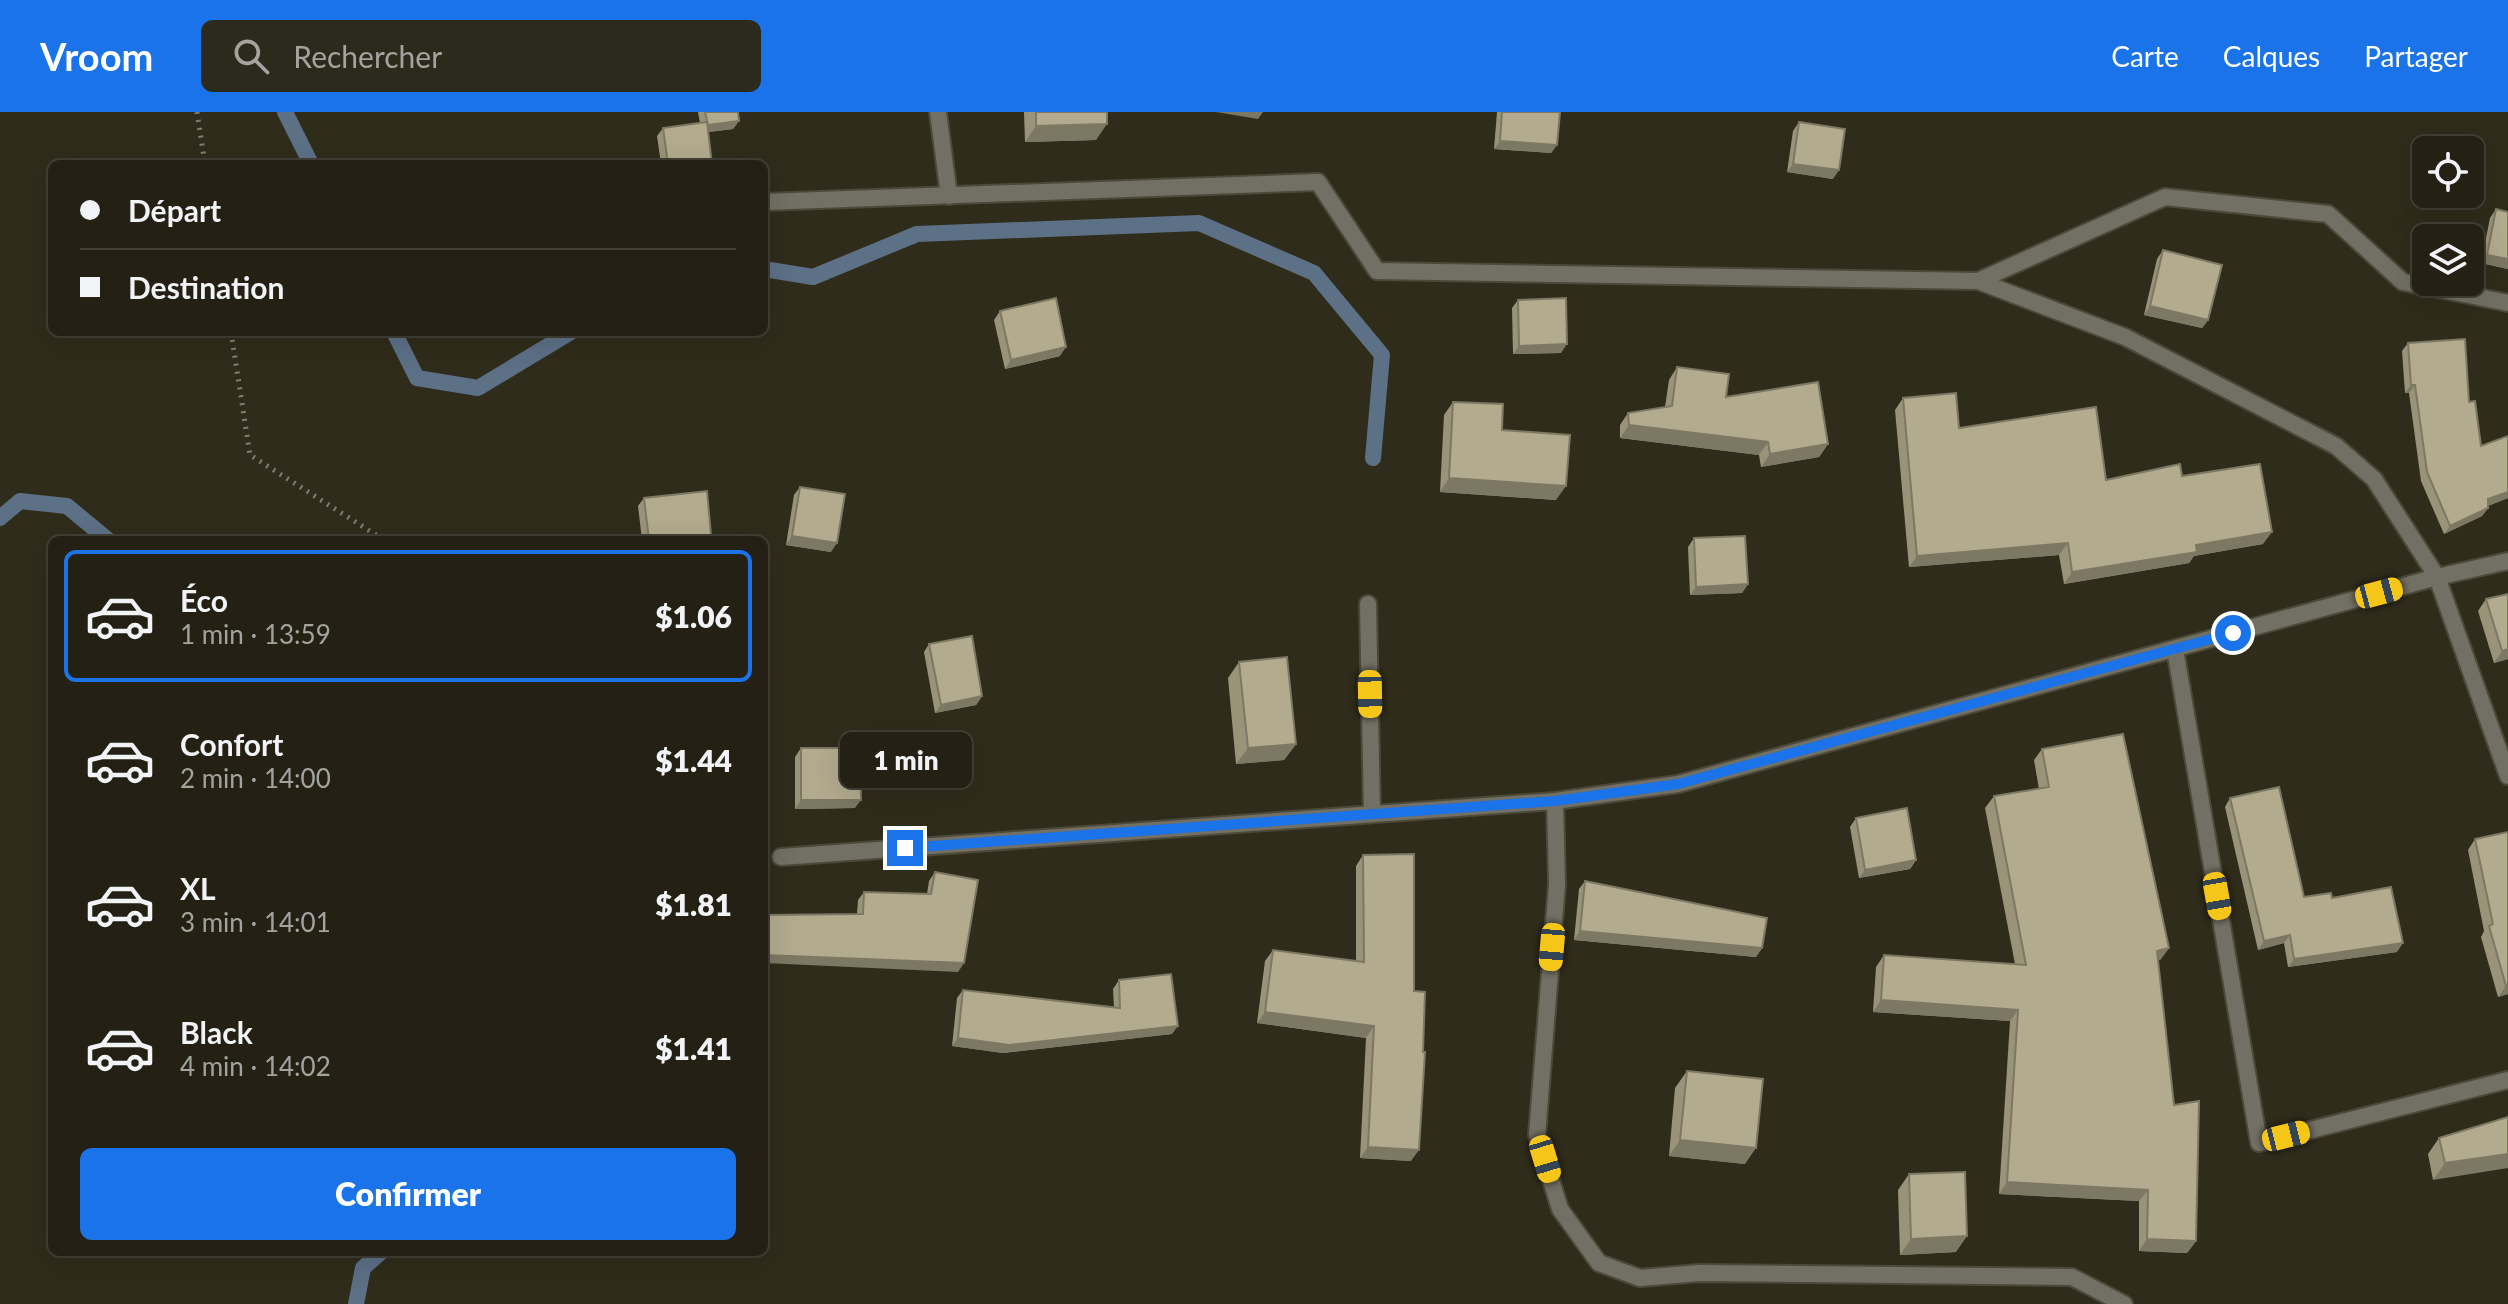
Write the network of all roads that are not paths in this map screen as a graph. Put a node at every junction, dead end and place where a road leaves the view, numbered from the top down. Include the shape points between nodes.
1 (938, 112) edge
2 (949, 196) junction
3 (768, 201) edge
4 (1978, 281) junction
5 (2508, 303) edge
6 (2508, 561) edge
7 (2437, 577) junction
8 (1368, 604) dead end
9 (2175, 649) junction
10 (2508, 776) edge
11 (1555, 801) junction
12 (1372, 814) junction
13 (781, 857) dead end
14 (2508, 1080) edge
15 (2124, 1304) edge

1 - 2 street
2 - 3 street
2 - 4 street via 1318,182 1377,271
4 - 5 street via 2165,197 2328,214 2403,282
4 - 7 street via 2125,337 2336,446 2374,479
6 - 7 street
7 - 9 street
7 - 10 street
8 - 12 street
9 - 11 street via 1678,784
9 - 14 street via 2259,1143
11 - 12 street
11 - 15 street via 1557,884 1537,1135 1560,1209 1599,1263 1640,1278 1699,1273 2072,1277
12 - 13 street

